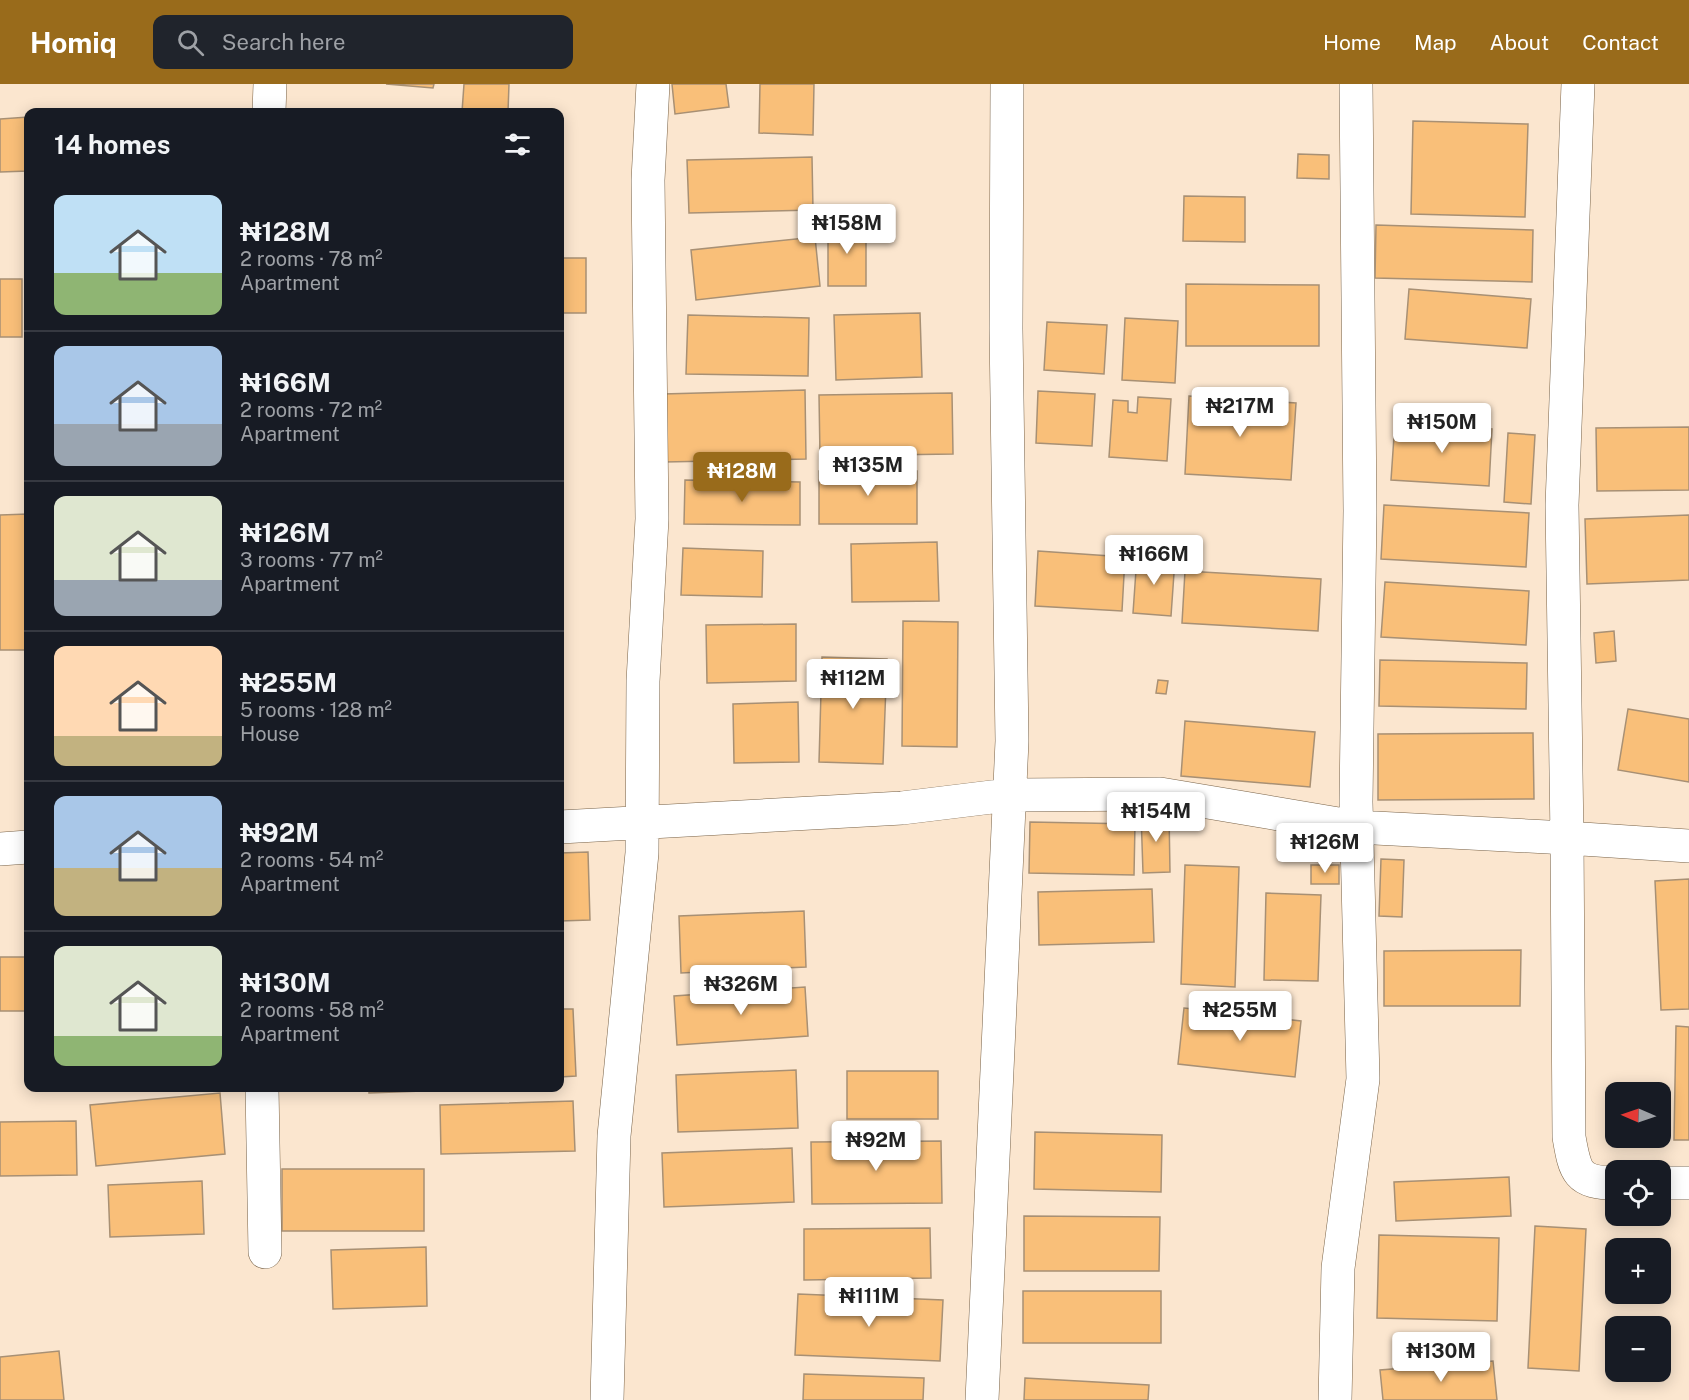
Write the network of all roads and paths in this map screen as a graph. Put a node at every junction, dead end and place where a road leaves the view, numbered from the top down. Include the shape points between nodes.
1 (270, 84) edge
2 (653, 84) edge
3 (1007, 84) edge
4 (1356, 84) edge
5 (1578, 84) edge
6 (269, 108) edge
7 (1008, 795) junction
8 (642, 824) junction
9 (1356, 826) junction
10 (564, 827) edge
11 (1567, 838) junction
12 (1689, 846) edge
13 (24, 847) edge
14 (0, 849) edge
15 (262, 1092) edge
16 (1605, 1183) edge
17 (1671, 1183) edge
18 (1689, 1183) edge
19 (264, 1252) dead end
20 (607, 1400) edge
21 (982, 1400) edge
22 (1335, 1400) edge

1 - 6 street
2 - 8 street via 648,180 652,519 643,681
3 - 7 street via 1012,741
4 - 9 street via 1360,511
5 - 11 street via 1562,505
7 - 8 street via 902,808
7 - 9 street via 1160,794
7 - 21 street
8 - 10 street
8 - 20 street via 614,1136
9 - 11 street
9 - 22 street via 1363,1079 1338,1268
11 - 12 street
11 - 16 street via 1569,1137 1574,1167 1584,1179
13 - 14 street
15 - 19 street
17 - 18 street

